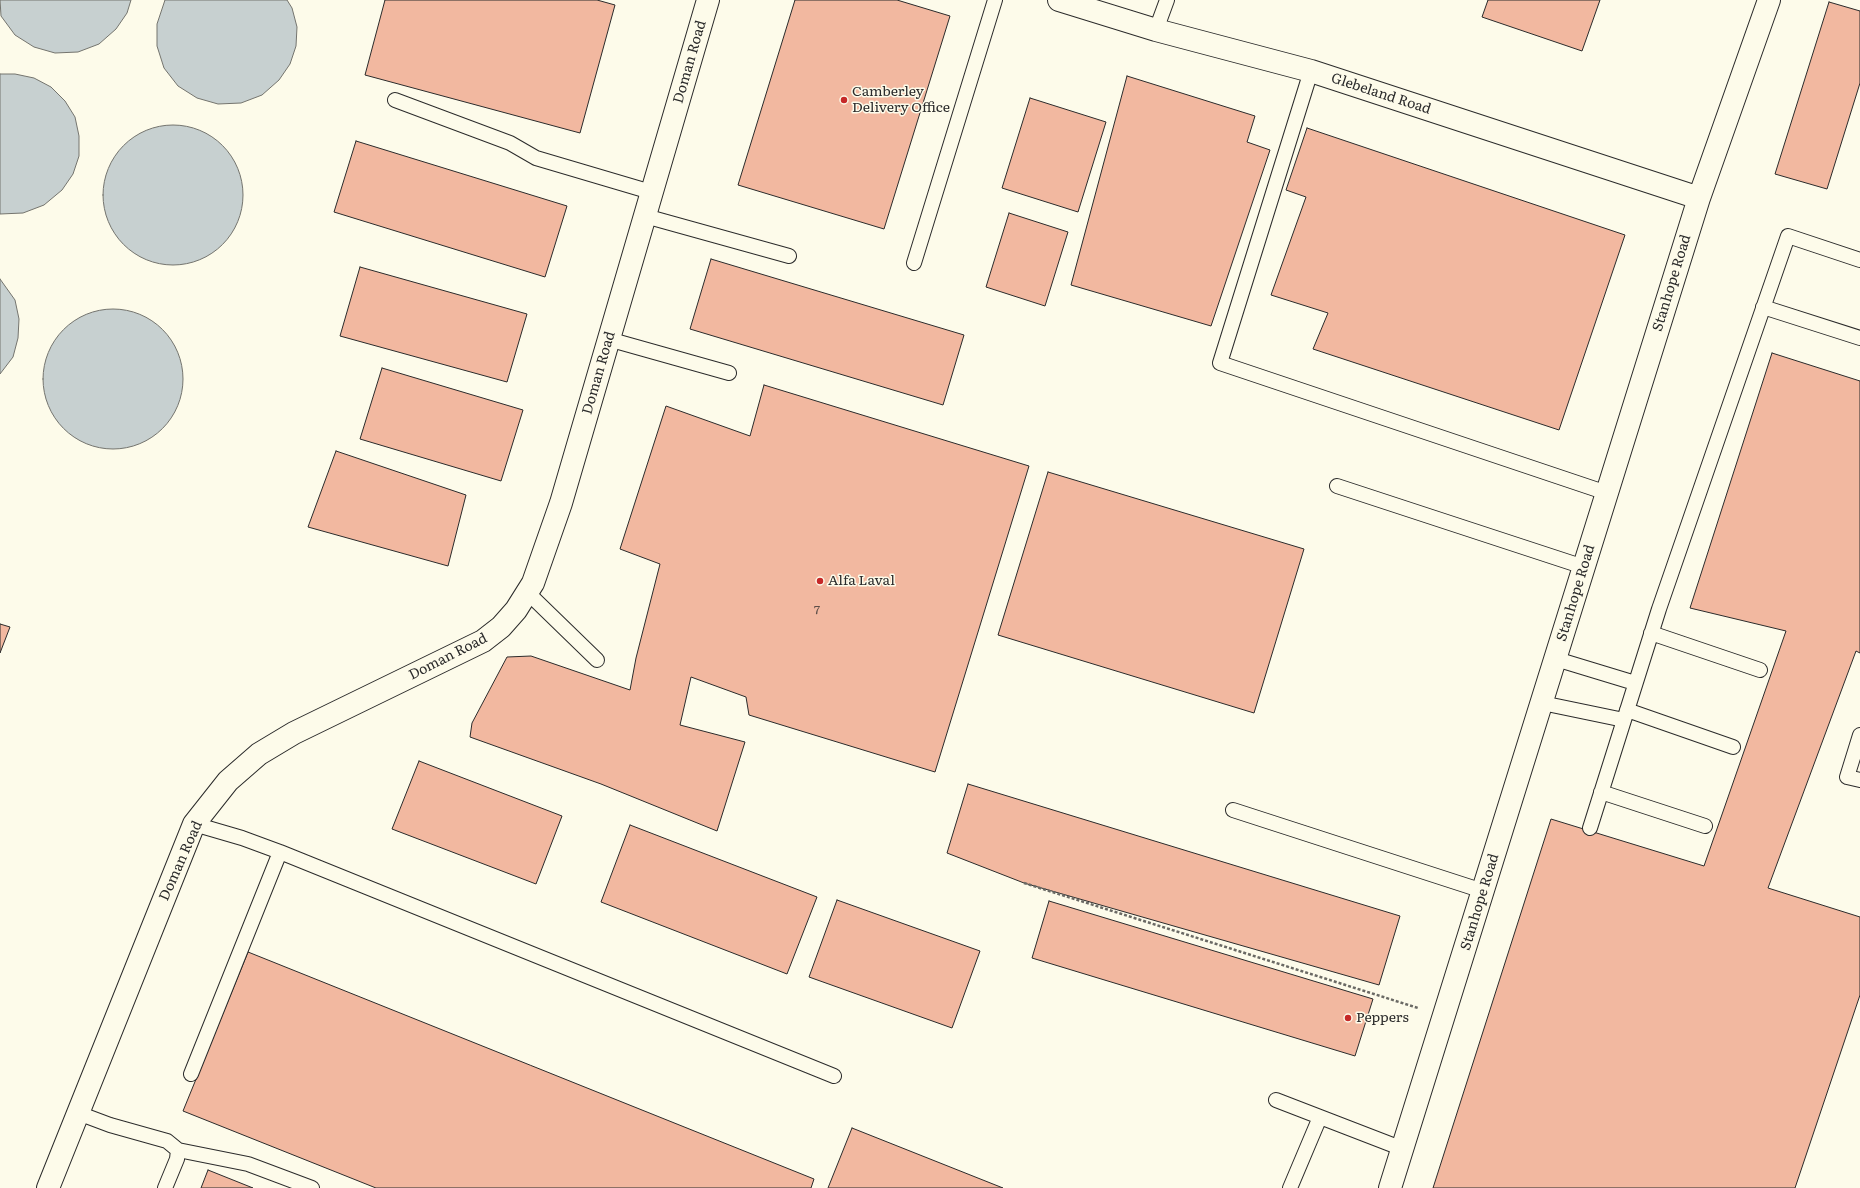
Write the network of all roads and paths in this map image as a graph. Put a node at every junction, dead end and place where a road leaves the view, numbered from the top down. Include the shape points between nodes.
1 (708, 0) edge
2 (995, 0) edge
3 (1059, 0) edge
4 (1167, 0) edge
5 (1769, 0) edge
6 (1156, 30) junction
7 (1311, 71) junction
8 (395, 100) dead end
9 (651, 192) junction
10 (1699, 198) junction
11 (645, 216) junction
12 (789, 256) dead end
13 (1860, 260) edge
14 (914, 263) dead end
15 (1763, 307) junction
16 (1860, 338) edge
17 (608, 339) junction
18 (729, 373) dead end
19 (1337, 486) dead end
20 (1607, 493) junction
21 (1584, 566) junction
22 (527, 592) junction
23 (1651, 633) junction
24 (1556, 659) junction
25 (598, 660) dead end
26 (1760, 670) dead end
27 (1635, 683) junction
28 (1542, 703) junction
29 (1625, 715) junction
30 (1860, 735) edge
31 (1733, 747) dead end
32 (1860, 780) edge
33 (1601, 792) junction
34 (1232, 810) dead end
35 (194, 824) junction
36 (1705, 826) dead end
37 (1590, 828) dead end
38 (280, 852) junction
39 (1024, 883) dead end
40 (1483, 891) junction
41 (1444, 1016) junction
42 (191, 1074) dead end
43 (834, 1076) dead end
44 (1276, 1100) dead end
45 (78, 1113) junction
46 (1320, 1117) junction
47 (1403, 1149) junction
48 (178, 1150) junction
49 (48, 1188) edge
50 (165, 1188) edge
51 (312, 1188) edge
52 (1290, 1188) edge
53 (1390, 1188) edge

1 - 9 street, Doman Road
2 - 14 lane
3 - 6 street, Glebeland Road
4 - 6 lane
5 - 10 street, Stanhope Road
6 - 7 street, Glebeland Road
7 - 10 street, Glebeland Road
7 - 20 lane via 1220,363
8 - 9 lane via 510,143 536,158
9 - 11 street, Doman Road
10 - 20 street, Stanhope Road
11 - 12 lane
11 - 17 street, Doman Road
13 - 15 lane via 1788,236
15 - 16 lane
15 - 23 lane
17 - 18 lane
17 - 22 street, Doman Road via 561,503 538,572
19 - 21 lane
20 - 21 street, Stanhope Road
21 - 24 street, Stanhope Road
22 - 25 lane
22 - 35 street, Doman Road via 512,615 483,641 294,733 259,754 228,781
23 - 26 lane
23 - 27 lane
24 - 27 lane
24 - 28 street, Stanhope Road
27 - 29 lane
28 - 29 lane
28 - 40 street, Stanhope Road
29 - 31 lane
29 - 33 lane
30 - 32 lane via 1847,777
33 - 36 lane
33 - 37 lane
34 - 40 lane
35 - 38 lane
35 - 45 street, Doman Road
38 - 42 lane
38 - 43 lane
39 - 41 path
40 - 41 street, Stanhope Road
41 - 47 street, Stanhope Road
44 - 46 lane
45 - 48 lane via 167,1141
45 - 49 street, Doman Road
46 - 47 lane
46 - 52 lane
47 - 53 street, Stanhope Road
48 - 50 lane
48 - 51 lane via 248,1164

